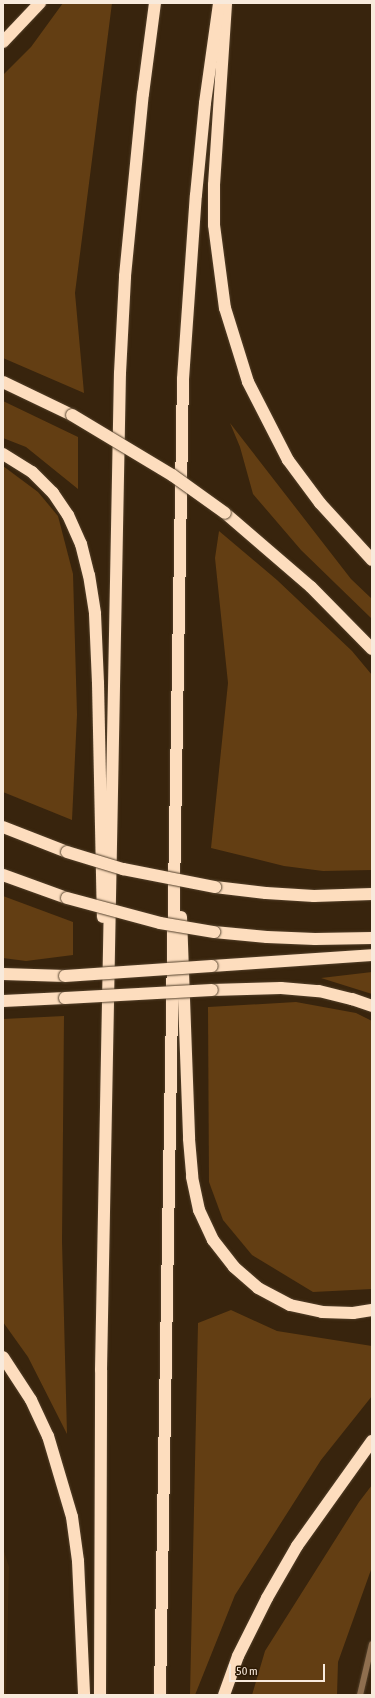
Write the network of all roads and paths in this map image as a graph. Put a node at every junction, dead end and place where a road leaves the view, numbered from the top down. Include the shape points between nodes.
1 (155, 3) edge
2 (219, 3) edge
3 (226, 3) edge
4 (39, 4) edge
5 (3, 35) edge
6 (3, 42) edge
7 (3, 382) edge
8 (3, 454) edge
9 (372, 560) edge
10 (372, 649) edge
11 (176, 754) junction
12 (3, 828) edge
13 (3, 875) edge
14 (372, 894) edge
15 (372, 938) edge
16 (372, 955) edge
17 (3, 974) edge
18 (3, 1001) edge
19 (372, 1006) edge
20 (107, 1118) junction
21 (372, 1310) edge
22 (3, 1357) edge
23 (372, 1441) edge
24 (372, 1644) edge
25 (84, 1695) edge
26 (100, 1695) edge
27 (160, 1695) edge
28 (224, 1695) edge
29 (360, 1695) edge

1 - 20 highway via 143,94 126,269 121,366
2 - 11 highway via 205,103 188,285 183,379
3 - 9 highway via 214,225 225,308 248,382 288,460 320,502
4 - 5 highway
4 - 6 highway
7 - 10 highway, bridge via 72,415 172,475 225,513 311,587
8 - 20 highway via 32,472 53,493 71,520 81,544 89,575 95,614 98,683
11 - 21 highway via 189,1139 192,1177 199,1210 212,1240 234,1267 258,1288 290,1305 322,1312 352,1313
11 - 27 highway
12 - 14 highway, bridge via 67,852 123,869 215,887 314,896
13 - 15 highway, bridge via 67,898 160,923 267,937
16 - 17 highway, bridge via 65,976
18 - 19 highway, bridge via 281,988 319,991
20 - 26 highway via 101,1370
22 - 25 highway via 31,1400 48,1436 72,1517 78,1561
23 - 28 highway via 297,1546 238,1656
24 - 29 lane

